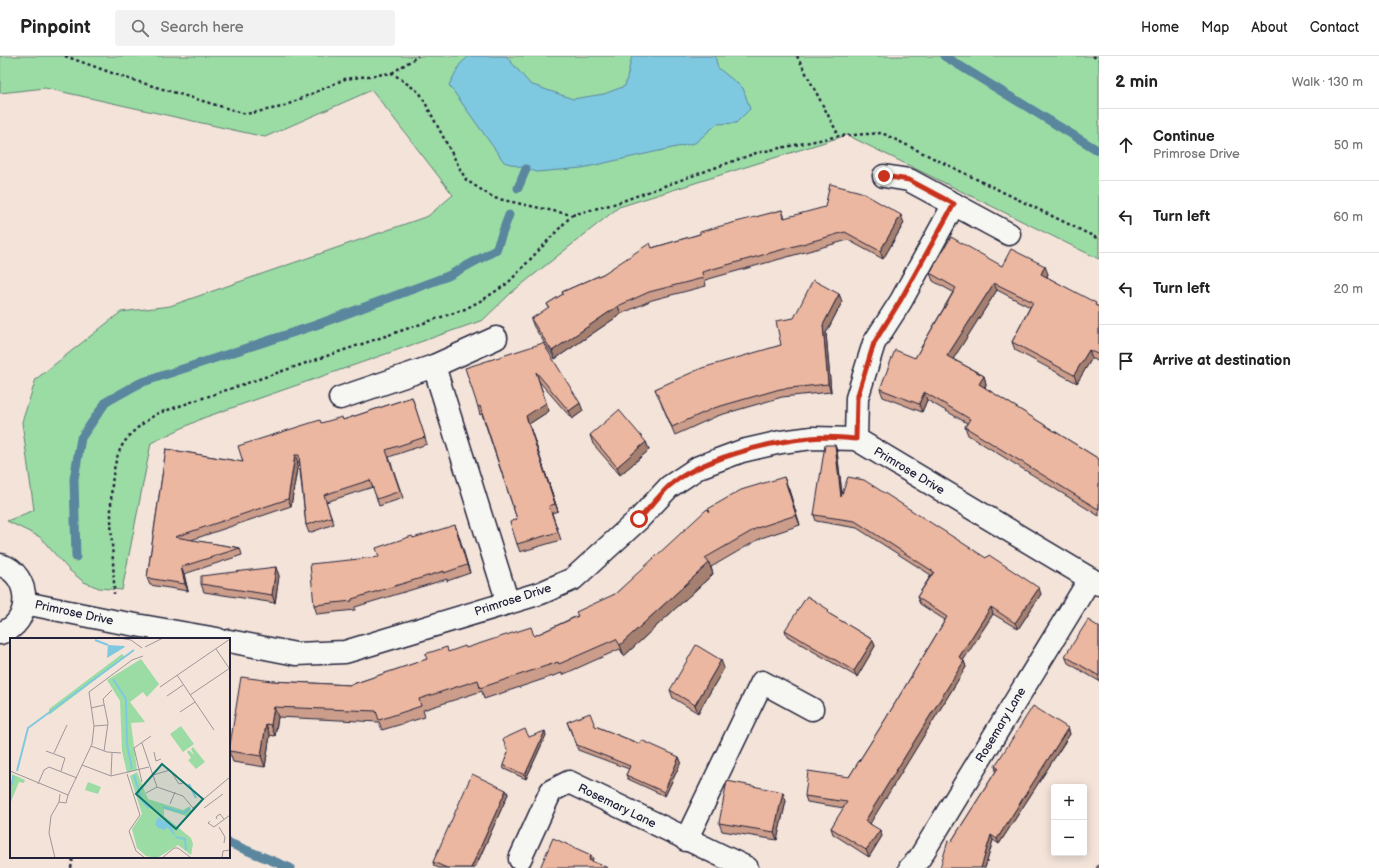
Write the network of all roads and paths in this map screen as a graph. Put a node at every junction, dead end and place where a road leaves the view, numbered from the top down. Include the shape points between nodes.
1 (65, 56) edge
2 (418, 56) edge
3 (797, 56) edge
4 (1093, 56) edge
5 (1099, 60) edge
6 (392, 73) junction
7 (839, 136) junction
8 (884, 176) dead end
9 (954, 204) junction
10 (572, 215) junction
11 (1009, 234) dead end
12 (1099, 239) edge
13 (496, 338) dead end
14 (434, 366) junction
15 (340, 398) dead end
16 (856, 439) junction
17 (0, 565) edge
18 (1094, 582) edge
19 (25, 603) junction
20 (508, 603) junction
21 (113, 621) junction
22 (0, 633) edge
23 (211, 638) edge
24 (230, 641) edge
25 (812, 709) dead end
26 (686, 840) junction
27 (73, 858) edge
28 (520, 859) dead end
29 (71, 868) edge
30 (747, 868) edge
31 (910, 868) edge

1 - 6 path via 126,78 246,114 282,107 345,79
2 - 6 path
3 - 7 path
4 - 5 path
6 - 10 path via 420,93 466,180 494,198
7 - 10 path via 756,153 617,203
7 - 12 path via 882,133
8 - 9 street via 909,180
9 - 11 street
9 - 16 street via 874,343 857,398
10 - 21 path via 508,283 465,309 156,414 139,426 124,441 115,463 112,491
13 - 14 street
14 - 15 street
14 - 20 street
16 - 18 street, Primrose Drive
16 - 20 street, Primrose Drive via 812,438 781,442 742,451 699,468 669,486 639,519 573,579 541,593
17 - 19 street via 16,574 24,588
18 - 31 street, Rosemary Lane via 919,859
19 - 21 street, Primrose Drive
19 - 22 street via 22,615 14,625
20 - 24 street, Primrose Drive via 345,652 296,654
21 - 23 street, Primrose Drive
25 - 26 street via 762,682
26 - 28 street, Rosemary Lane via 569,782 551,791
26 - 30 street, Rosemary Lane
27 - 29 path

